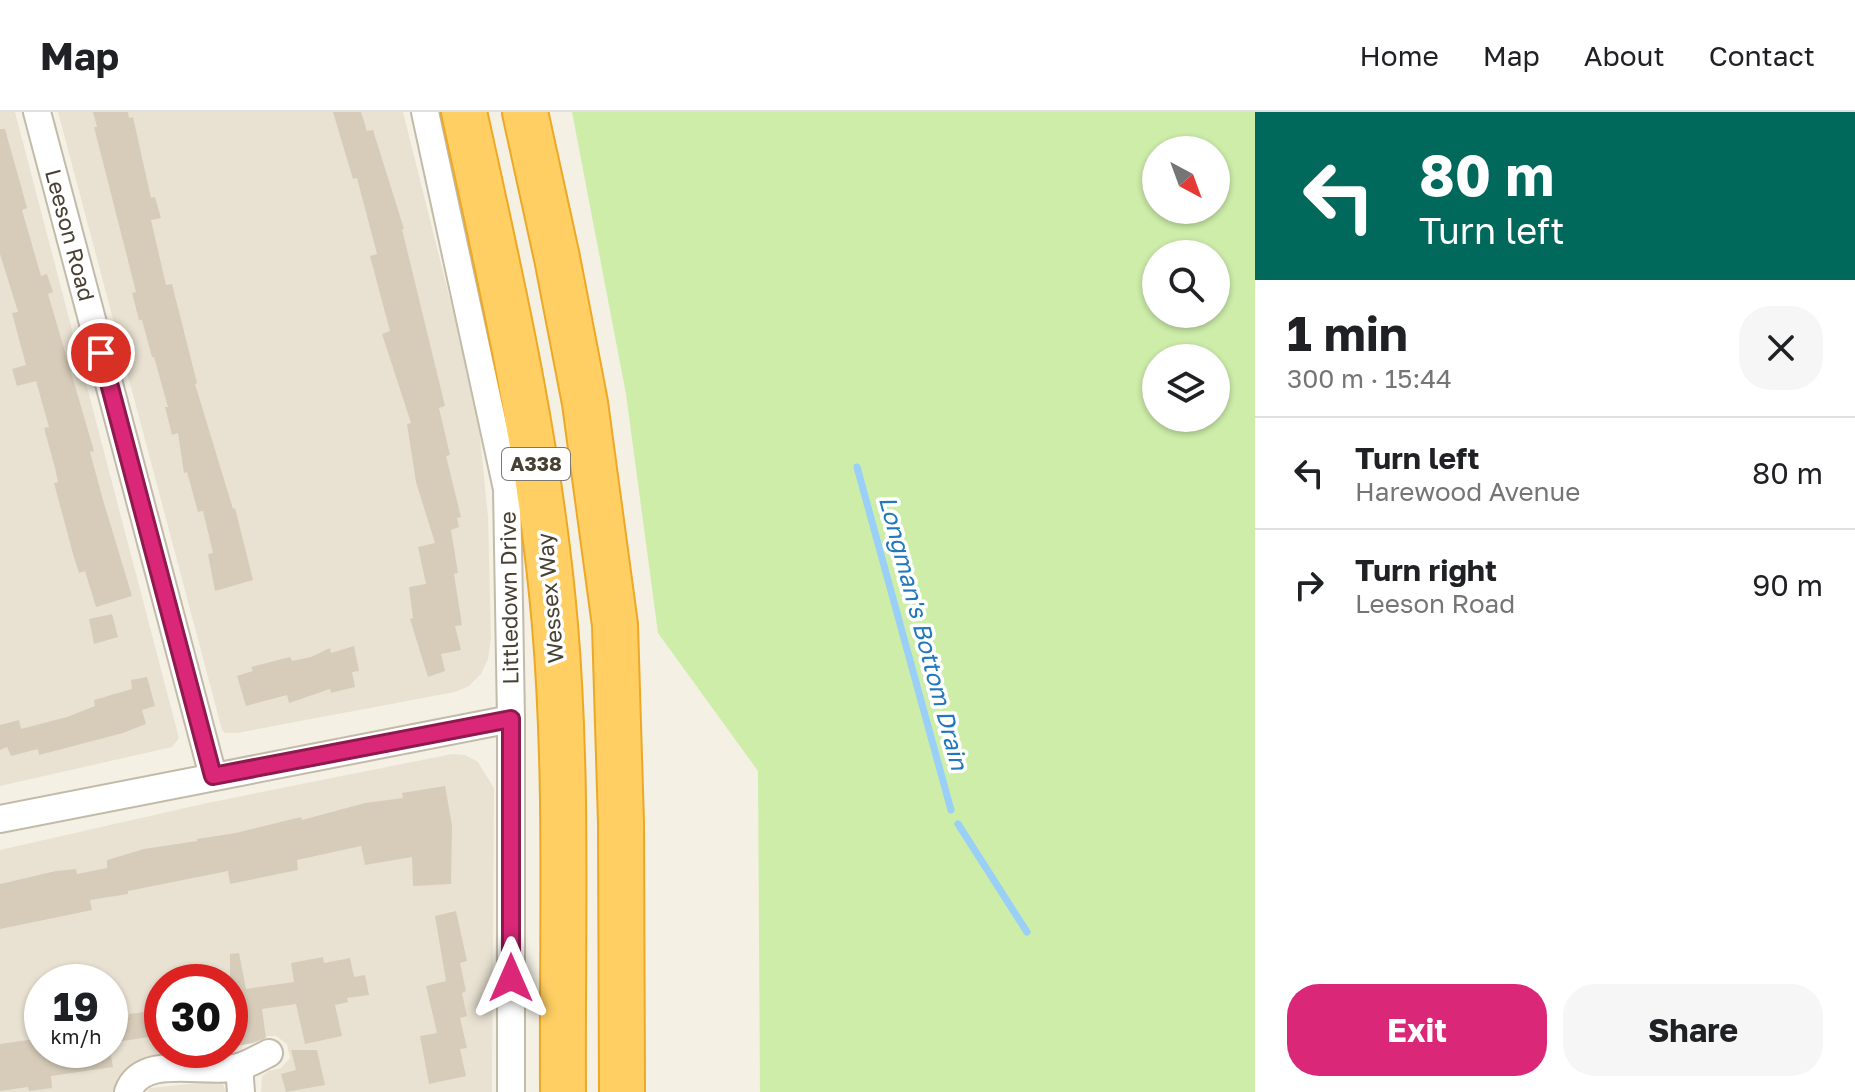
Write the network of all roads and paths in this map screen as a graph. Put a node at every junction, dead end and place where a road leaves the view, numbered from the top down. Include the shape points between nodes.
1 (37, 112) edge
2 (425, 112) edge
3 (464, 112) edge
4 (525, 112) edge
5 (511, 719) junction
6 (213, 776) junction
7 (0, 819) edge
8 (269, 1053) dead end
9 (240, 1080) edge
10 (128, 1092) edge
11 (511, 1092) edge
12 (563, 1092) edge
13 (622, 1092) edge

1 - 6 street, Leeson Road
2 - 5 street, Littledown Drive via 507,489
3 - 12 highway, Wessex Way / A338 via 529,414 550,571 560,726
4 - 13 highway, A338 via 585,403 615,625
5 - 6 street
5 - 11 street, Littledown Drive
6 - 7 street
8 - 9 street
9 - 10 street via 173,1068 148,1072 132,1082

